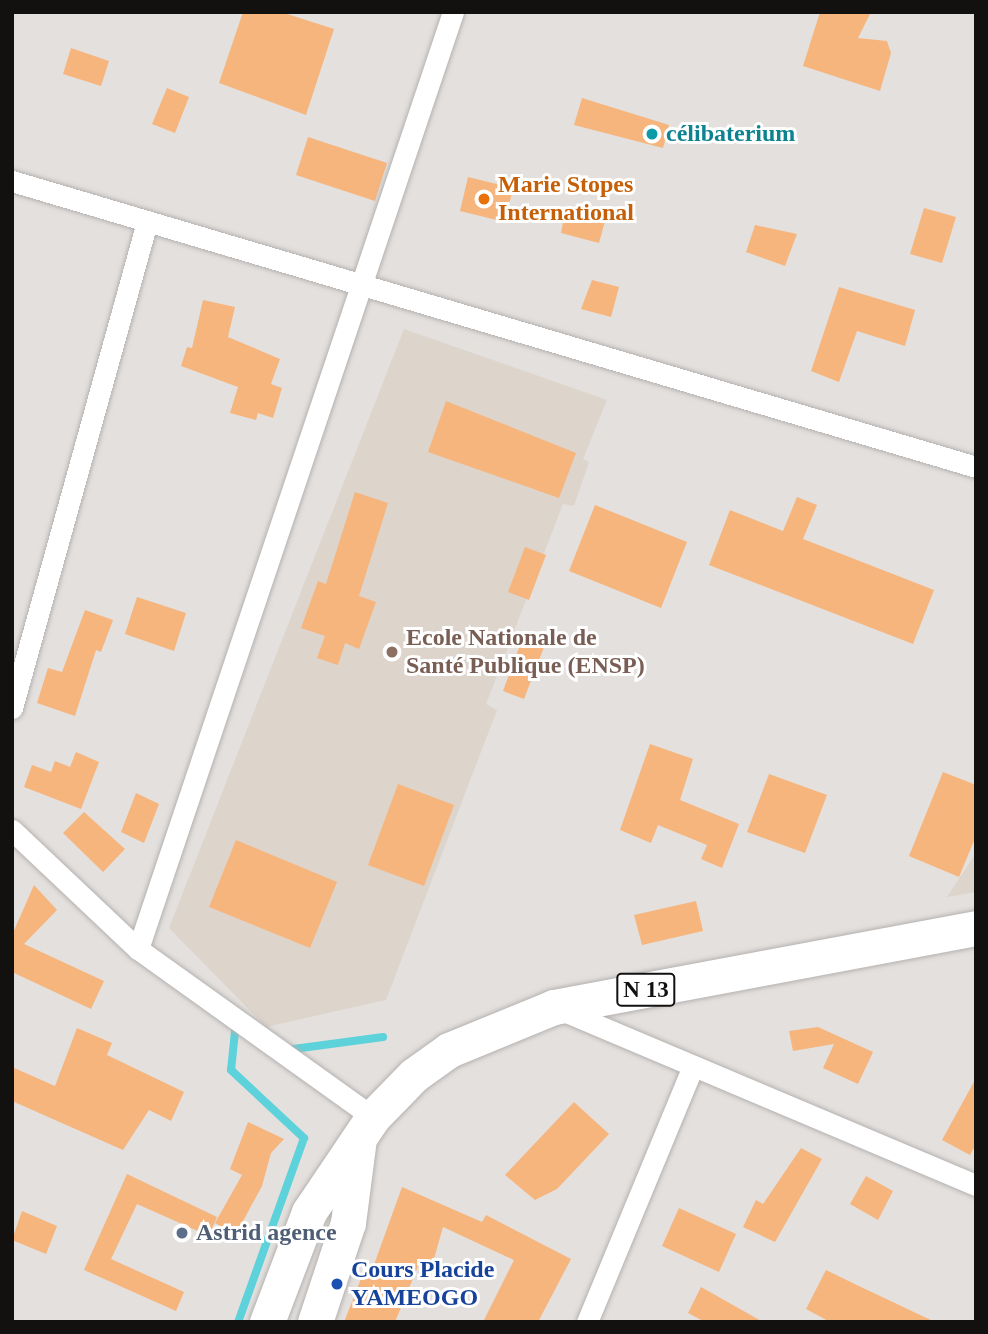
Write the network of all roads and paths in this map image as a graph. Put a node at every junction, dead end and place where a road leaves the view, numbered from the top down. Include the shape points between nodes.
1 (453, 12) edge
2 (12, 181) edge
3 (147, 222) junction
4 (361, 285) junction
5 (976, 467) edge
6 (12, 708) edge
7 (12, 830) edge
8 (976, 928) edge
9 (138, 949) junction
10 (554, 1007) junction
11 (692, 1066) junction
12 (366, 1128) junction
13 (976, 1185) edge
14 (596, 1319) edge
15 (267, 1322) edge
16 (315, 1322) edge

1 - 4 street
2 - 3 street
3 - 4 street
3 - 6 street
4 - 5 street
4 - 9 street
7 - 9 street
8 - 10 main road, N 13
9 - 12 street
10 - 11 street
10 - 12 main road, N 13 via 449,1050 414,1075
11 - 13 street
11 - 14 street
12 - 15 main road, N 13 via 309,1212
12 - 16 main road via 348,1223

